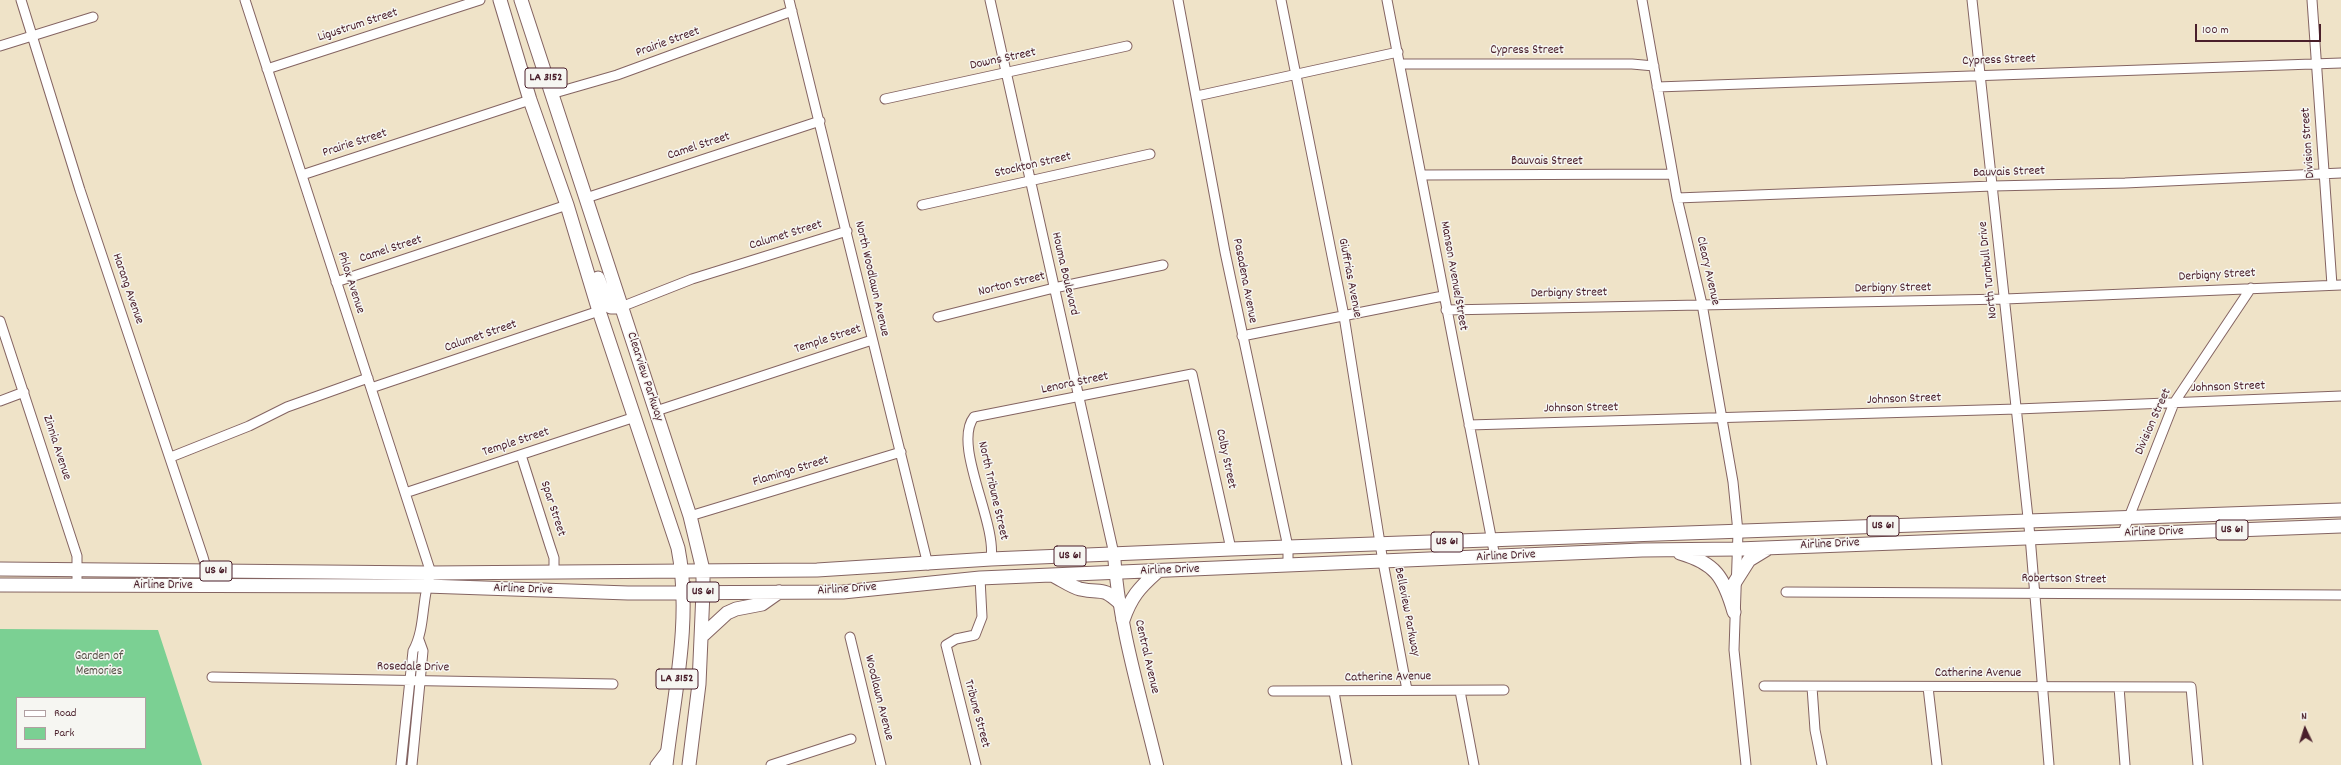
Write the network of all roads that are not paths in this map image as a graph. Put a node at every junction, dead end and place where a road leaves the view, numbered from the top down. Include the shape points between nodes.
1 (21, 0) edge
2 (244, 0) edge
3 (480, 0) edge
4 (500, 0) edge
5 (521, 0) edge
6 (789, 0) edge
7 (990, 0) edge
8 (1178, 0) edge
9 (1281, 0) edge
10 (1387, 0) edge
11 (1642, 0) edge
12 (1972, 0) edge
13 (2312, 0) edge
14 (792, 11) junction
15 (93, 17) dead end
16 (32, 35) junction
17 (0, 46) edge
18 (1127, 46) dead end
19 (1398, 52) junction
20 (2341, 63) edge
21 (1400, 64) junction
22 (2316, 64) junction
23 (1654, 66) junction
24 (267, 69) junction
25 (1006, 73) junction
26 (1295, 74) junction
27 (1980, 75) junction
28 (1657, 87) junction
29 (551, 94) junction
30 (1196, 96) junction
31 (884, 99) dead end
32 (530, 100) junction
33 (820, 121) junction
34 (1150, 154) dead end
35 (2341, 173) edge
36 (1672, 174) junction
37 (2325, 174) junction
38 (302, 175) junction
39 (1422, 175) junction
40 (1030, 180) junction
41 (1993, 186) junction
42 (586, 198) junction
43 (1677, 198) junction
44 (567, 205) junction
45 (922, 205) dead end
46 (573, 222) junction
47 (847, 231) junction
48 (1163, 265) dead end
49 (336, 282) junction
50 (2336, 285) edge
51 (1054, 288) junction
52 (2251, 288) junction
53 (1443, 296) junction
54 (2005, 299) junction
55 (1702, 304) junction
56 (621, 307) junction
57 (1446, 310) junction
58 (599, 311) junction
59 (1344, 316) junction
60 (938, 317) dead end
61 (0, 321) edge
62 (1242, 336) junction
63 (872, 340) junction
64 (1194, 375) joint
65 (368, 378) junction
66 (371, 388) junction
67 (24, 392) junction
68 (1078, 396) junction
69 (2341, 396) edge
70 (0, 401) edge
71 (2174, 403) junction
72 (2017, 409) junction
73 (656, 410) junction
74 (635, 418) junction
75 (1722, 419) junction
76 (1469, 425) junction
77 (968, 428) joint
78 (901, 452) junction
79 (521, 455) junction
80 (171, 457) junction
81 (405, 493) junction
82 (2341, 510) edge
83 (690, 516) junction
84 (2128, 518) junction
85 (2028, 520) junction
86 (2341, 526) edge
87 (1738, 532) junction
88 (2122, 534) junction
89 (2030, 536) junction
90 (1492, 540) junction
91 (1381, 544) junction
92 (1288, 547) junction
93 (1772, 547) junction
94 (1231, 549) junction
95 (1738, 549) junction
96 (1668, 550) junction
97 (1114, 554) junction
98 (1495, 557) junction
99 (991, 560) junction
100 (1383, 562) junction
101 (934, 564) junction
102 (1288, 566) junction
103 (0, 569) edge
104 (77, 570) junction
105 (682, 570) junction
106 (703, 570) junction
107 (207, 571) junction
108 (1157, 572) junction
109 (432, 573) junction
110 (554, 573) junction
111 (1115, 573) junction
112 (1053, 576) junction
113 (980, 578) junction
114 (1735, 582) junction
115 (914, 584) junction
116 (0, 585) edge
117 (77, 585) junction
118 (209, 586) junction
119 (426, 586) junction
120 (683, 592) junction
121 (703, 592) junction
122 (779, 592) junction
123 (1786, 592) dead end
124 (2035, 592) junction
125 (2341, 595) edge
126 (1121, 604) junction
127 (1734, 612) junction
128 (1123, 620) junction
129 (702, 636) junction
130 (850, 637) dead end
131 (419, 640) junction
132 (212, 677) dead end
133 (409, 681) junction
134 (421, 681) junction
135 (613, 684) dead end
136 (1764, 686) dead end
137 (2043, 686) junction
138 (1812, 687) junction
139 (1928, 687) junction
140 (2119, 687) junction
141 (1407, 690) junction
142 (1460, 690) junction
143 (1504, 690) dead end
144 (1273, 691) dead end
145 (1334, 692) junction
146 (851, 739) dead end
147 (668, 748) junction
148 (401, 765) edge
149 (412, 765) edge
150 (654, 765) edge
151 (666, 765) edge
152 (690, 765) edge
153 (771, 765) edge
154 (881, 765) edge
155 (976, 765) edge
156 (1157, 765) edge
157 (1347, 765) edge
158 (1474, 765) edge
159 (1746, 765) edge
160 (1822, 765) edge
161 (1937, 765) edge
162 (2049, 765) edge
163 (2125, 765) edge
164 (2198, 765) edge

1 - 16 street, Harang Avenue
2 - 24 street, Phlox Avenue
3 - 24 street, Ligustrum Street
4 - 32 highway, Clearview Parkway / LA 3152
5 - 29 highway, Clearview Parkway / LA 3152
6 - 14 street, North Woodlawn Avenue
7 - 25 street, Houma Boulevard
8 - 30 street, Pasadena Avenue
9 - 26 street, Giuffrias Avenue
10 - 19 street, Manson Avenue/Street
11 - 23 street, Cleary Avenue
12 - 27 street, North Turnbull Drive
13 - 22 street, Division Street
14 - 29 street, Prairie Street via 617,75
14 - 33 street, North Woodlawn Avenue
15 - 16 street
16 - 17 street
16 - 80 street, Harang Avenue via 80,190
18 - 25 street, Downs Street
19 - 21 street, Manson Avenue/Street
19 - 26 street
20 - 22 street, Cypress Street
21 - 23 street, Cypress Street
21 - 39 street, Manson Avenue/Street
22 - 27 street, Cypress Street
22 - 37 street, Division Street
23 - 28 street, Cleary Avenue
24 - 38 street, Phlox Avenue
25 - 31 street, Downs Street
25 - 40 street, Houma Boulevard
26 - 30 street
26 - 59 street, Giuffrias Avenue
27 - 28 street, Cypress Street
27 - 41 street, North Turnbull Drive
28 - 36 street, Cleary Avenue
29 - 42 highway, Clearview Parkway / LA 3152
30 - 62 street, Pasadena Avenue
32 - 38 street, Prairie Street
32 - 44 highway, Clearview Parkway / LA 3152
33 - 42 street, Camel Street
33 - 47 street, North Woodlawn Avenue
34 - 40 street, Stockton Street
35 - 37 street, Bauvais Street
36 - 39 street, Bauvais Street
36 - 43 street, Cleary Avenue
37 - 41 street, Bauvais Street
37 - 50 street, Division Street
38 - 49 street, Phlox Avenue
39 - 53 street, Manson Avenue/Street
40 - 45 street, Stockton Street
40 - 51 street, Houma Boulevard
41 - 43 street, Bauvais Street
41 - 54 street, North Turnbull Drive
42 - 56 highway, Clearview Parkway / LA 3152
43 - 55 street, Cleary Avenue
44 - 46 highway, Clearview Parkway / LA 3152
44 - 49 street, Camel Street
46 - 56 highway via 584,235 606,303 611,307
46 - 58 highway, Clearview Parkway / LA 3152
47 - 56 street, Calumet Street via 692,279
47 - 63 street, North Woodlawn Avenue
48 - 51 street, Norton Street
49 - 65 street, Phlox Avenue
50 - 52 street, Derbigny Street
51 - 60 street, Norton Street
51 - 68 street, Houma Boulevard
52 - 54 street, Derbigny Street
52 - 71 street, Division Street
53 - 57 street, Manson Avenue/Street
53 - 59 street
54 - 55 street, Derbigny Street
54 - 72 street, North Turnbull Drive
55 - 57 street, Derbigny Street
55 - 75 street, Cleary Avenue
56 - 73 highway, Clearview Parkway / LA 3152
57 - 76 street, Manson Avenue/Street
58 - 66 street, Calumet Street
58 - 74 highway, Clearview Parkway / LA 3152
59 - 62 street
59 - 91 street, Giuffrias Avenue
61 - 67 street, Zinnia Avenue
62 - 92 street, Pasadena Avenue
63 - 73 street, Temple Street
63 - 78 street, North Woodlawn Avenue
64 - 68 street, Lenora Street
64 - 94 street, Colby Street
65 - 66 street, Phlox Avenue
65 - 80 street via 287,407 249,426
66 - 81 street, Phlox Avenue
67 - 70 street
67 - 104 street, Zinnia Avenue via 77,556
68 - 77 street, Lenora Street via 984,413 974,417
68 - 97 street, Houma Boulevard
69 - 71 street, Johnson Street
71 - 72 street, Johnson Street
71 - 84 street, Division Street
72 - 75 street, Johnson Street
72 - 85 street, North Turnbull Drive
73 - 83 highway, Clearview Parkway / LA 3152
74 - 79 street, Temple Street
74 - 105 highway, Clearview Parkway / LA 3152 via 678,548
75 - 76 street, Johnson Street
75 - 87 street, Cleary Avenue via 1733,482
76 - 90 street, Manson Avenue/Street
77 - 99 street, North Tribune Street via 967,442 990,538
78 - 83 street, Flamingo Street
78 - 101 street, North Woodlawn Avenue
79 - 81 street, Temple Street
79 - 110 street, Spar Street via 554,558
80 - 107 street, Harang Avenue
81 - 109 street, Phlox Avenue
82 - 84 highway, Airline Drive / US 61
83 - 106 highway, Clearview Parkway / LA 3152
84 - 85 highway, Airline Drive / US 61
84 - 88 street, Division Street
85 - 87 highway, Airline Drive / US 61
85 - 89 street, North Turnbull Drive
86 - 88 highway, Airline Drive / US 61
87 - 90 highway, Airline Drive / US 61
87 - 95 street, Cleary Avenue
88 - 89 highway, Airline Drive / US 61
89 - 93 highway, Airline Drive / US 61
89 - 124 street, North Turnbull Drive
90 - 91 highway, Airline Drive / US 61
90 - 98 street, Manson Avenue/Street
91 - 92 highway, Airline Drive / US 61
91 - 100 street, Giuffrias Avenue
92 - 94 highway, Airline Drive / US 61
92 - 102 street, Pasadena Avenue
93 - 95 highway, Airline Drive / US 61
93 - 114 highway via 1749,560
94 - 97 highway, Airline Drive / US 61
95 - 96 highway, Airline Drive / US 61
95 - 114 street, Cleary Avenue
96 - 98 highway, Airline Drive / US 61
96 - 127 highway via 1711,566 1727,589
97 - 99 highway, Airline Drive / US 61
97 - 111 main road, Central Avenue
98 - 100 highway, Airline Drive / US 61
99 - 101 highway, Airline Drive / US 61
100 - 102 highway, Airline Drive / US 61
100 - 141 street, Belleview Parkway
101 - 106 highway, Airline Drive / US 61 via 817,570
101 - 115 highway via 920,573
102 - 108 highway, Airline Drive / US 61
103 - 104 highway, Airline Drive / US 61
104 - 107 highway, Airline Drive / US 61
104 - 117 street, Zinnia Avenue
105 - 106 highway, Airline Drive / US 61
105 - 110 highway, Airline Drive / US 61
105 - 120 highway, Clearview Parkway / LA 3152
106 - 121 highway, Clearview Parkway / LA 3152
107 - 109 highway, Airline Drive / US 61
107 - 118 street, Harang Avenue
108 - 111 highway, Airline Drive / US 61
108 - 128 highway via 1140,586 1130,600
109 - 110 highway, Airline Drive / US 61
109 - 119 street
111 - 112 highway, Airline Drive / US 61
111 - 126 main road, Central Avenue
112 - 113 highway, Airline Drive / US 61
112 - 126 highway via 1080,589 1099,589 1108,592
113 - 115 highway, Airline Drive / US 61
113 - 155 street, Tribune Street via 982,618 975,635 956,638 946,645
114 - 127 street, Cleary Avenue
115 - 122 highway, Airline Drive / US 61 via 843,592
116 - 117 highway, Airline Drive / US 61
117 - 118 highway, Airline Drive / US 61
118 - 119 highway, Airline Drive / US 61
119 - 120 highway, Airline Drive / US 61 via 628,593
119 - 131 street
120 - 121 highway, Airline Drive / US 61
120 - 147 highway, LA 3152 via 682,632
121 - 122 highway, Airline Drive / US 61
121 - 129 highway, Clearview Parkway / LA 3152
122 - 129 highway via 762,604 736,608 727,613
123 - 124 street, Robertson Street
124 - 125 street, Robertson Street via 2196,596
124 - 137 street, North Turnbull Drive
126 - 128 main road, Central Avenue
127 - 159 street, Cleary Avenue via 1736,688
128 - 156 main road, Central Avenue
129 - 152 highway, Clearview Parkway / LA 3152
130 - 154 street, Woodlawn Avenue
131 - 133 street via 413,651
131 - 134 street via 423,651
132 - 133 street, Rosedale Drive
133 - 134 street, Rosedale Drive
133 - 148 street
134 - 135 street, Rosedale Drive
134 - 149 street
136 - 138 street, Catherine Avenue
137 - 139 street, Catherine Avenue
137 - 140 street, Catherine Avenue
137 - 162 street, North Turnbull Drive
138 - 139 street, Catherine Avenue
138 - 160 street via 1815,730
139 - 161 street
140 - 163 street
140 - 164 street, Catherine Avenue via 2191,687
141 - 142 street, Catherine Avenue
141 - 145 street, Catherine Avenue
142 - 143 street, Catherine Avenue
142 - 158 street
144 - 145 street, Catherine Avenue
145 - 157 street
146 - 153 street
147 - 150 street
147 - 151 highway, LA 3152

